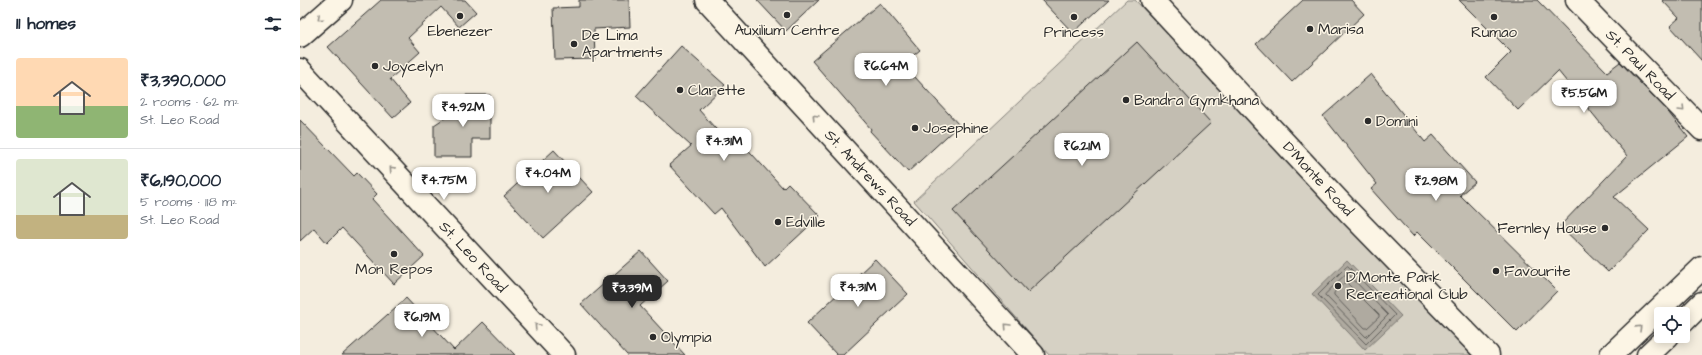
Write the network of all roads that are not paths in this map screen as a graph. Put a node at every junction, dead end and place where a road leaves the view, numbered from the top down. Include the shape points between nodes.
1 (341, 0) edge
2 (707, 0) edge
3 (1152, 0) edge
4 (1577, 0) edge
5 (300, 36) edge
6 (300, 70) edge
7 (1702, 129) edge
8 (1702, 268) edge
9 (1702, 303) edge
10 (1690, 315) edge
11 (1661, 343) edge
12 (564, 355) edge
13 (1033, 355) edge
14 (1488, 355) edge
15 (1611, 355) edge
16 (1648, 355) edge

1 -> 5 street
13 -> 2 street, St. Andrews Road
3 - 14 street, D'Monte Road via 1349,212
4 -> 7 street, St. Paul Road
12 -> 6 street, St. Leo Road
15 -> 8 street
9 - 10 street
11 - 16 street

